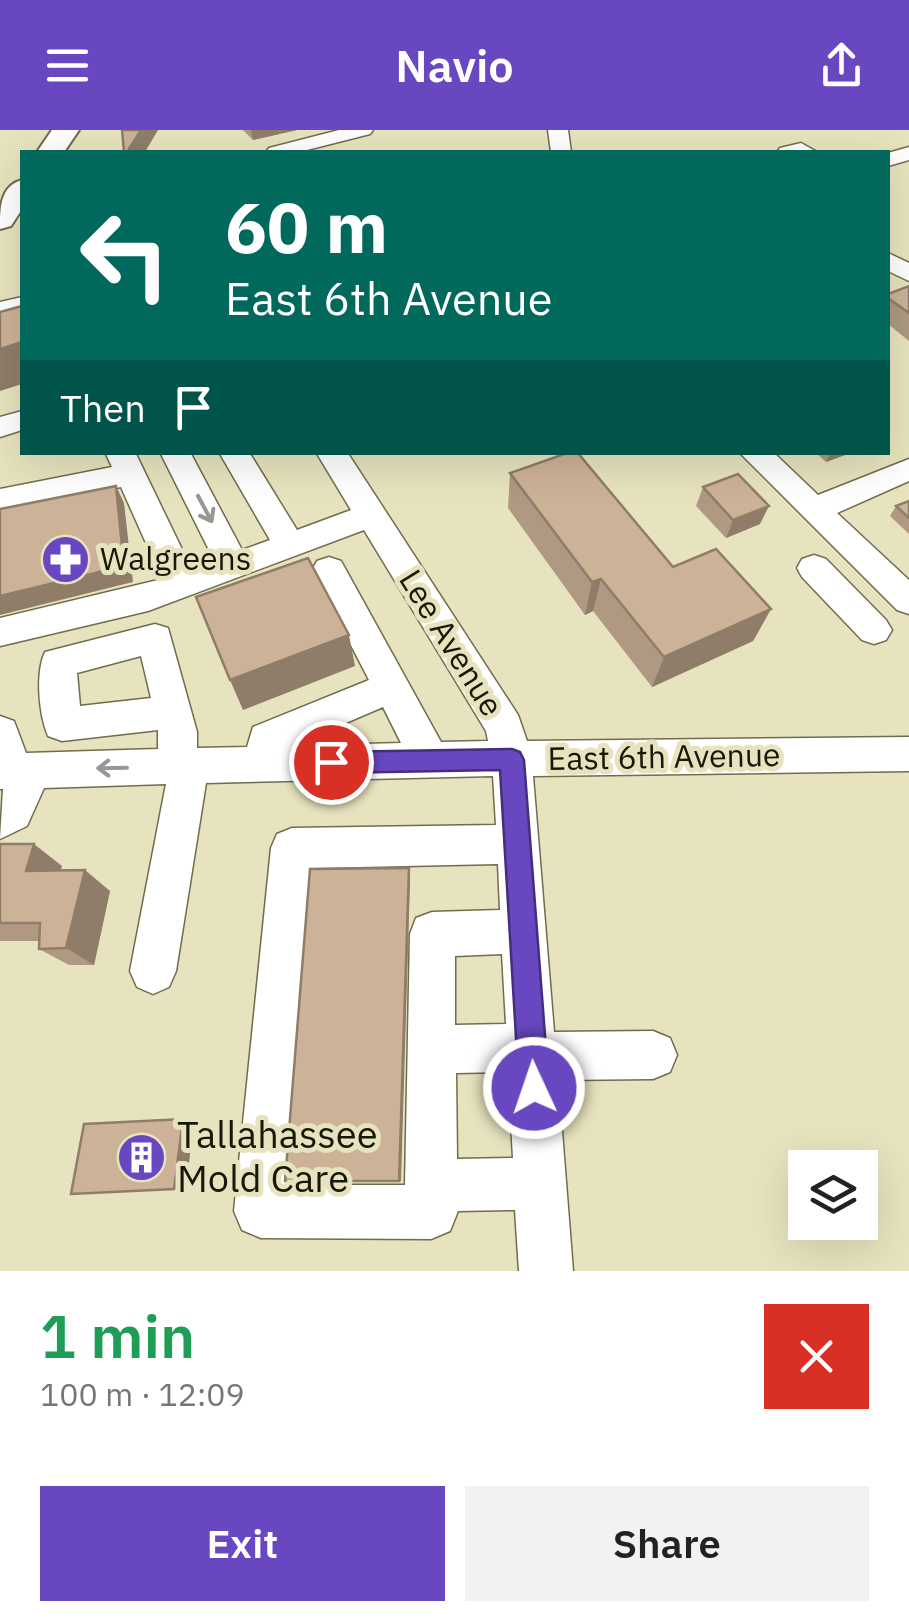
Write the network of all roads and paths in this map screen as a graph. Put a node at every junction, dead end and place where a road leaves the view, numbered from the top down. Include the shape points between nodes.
1 (363, 130) edge
2 (284, 150) edge
3 (177, 455) edge
4 (236, 455) edge
5 (333, 455) edge
6 (757, 455) edge
7 (125, 463) edge
8 (909, 469) edge
9 (0, 500) edge
10 (814, 510) junction
11 (381, 532) junction
12 (290, 546) junction
13 (870, 564) junction
14 (234, 566) junction
15 (182, 585) junction
16 (909, 601) edge
17 (874, 630) dead end
18 (0, 632) edge
19 (392, 688) junction
20 (173, 712) dead end
21 (909, 754) edge
22 (430, 760) junction
23 (512, 760) junction
24 (10, 761) edge
25 (265, 764) junction
26 (183, 766) junction
27 (0, 820) edge
28 (518, 844) junction
29 (524, 932) junction
30 (153, 970) dead end
31 (432, 1049) junction
32 (532, 1052) junction
33 (653, 1055) dead end
34 (539, 1183) junction
35 (431, 1186) junction
36 (546, 1271) edge

1 - 2 street
3 -> 14 street
4 - 12 street
5 - 11 street, Lee Avenue
6 - 10 street
7 - 9 street
7 - 15 street
8 - 10 street
10 - 13 street
11 - 12 street
11 - 19 street via 312,576
11 - 23 street, Lee Avenue via 504,726
12 - 14 street
13 - 16 street
13 - 17 street via 821,575
14 - 15 street
15 - 18 street
19 - 22 street
19 - 25 street via 267,738
20 - 26 street
21 - 23 street, East 6th Avenue
22 - 23 street, East 6th Avenue
22 - 25 street, East 6th Avenue
23 - 28 street, Lee Avenue
26 -> 24 street, East 6th Avenue
24 - 27 street via 16,810
25 - 26 street, East 6th Avenue
26 - 30 street
28 - 29 street, Lee Avenue
28 - 35 street via 292,848 261,1212 431,1212
29 - 31 street via 432,934
29 - 32 street, Lee Avenue
31 - 32 street
31 - 35 street
32 - 33 street
32 - 34 street, Lee Avenue
34 - 35 street
34 - 36 street, Lee Avenue

